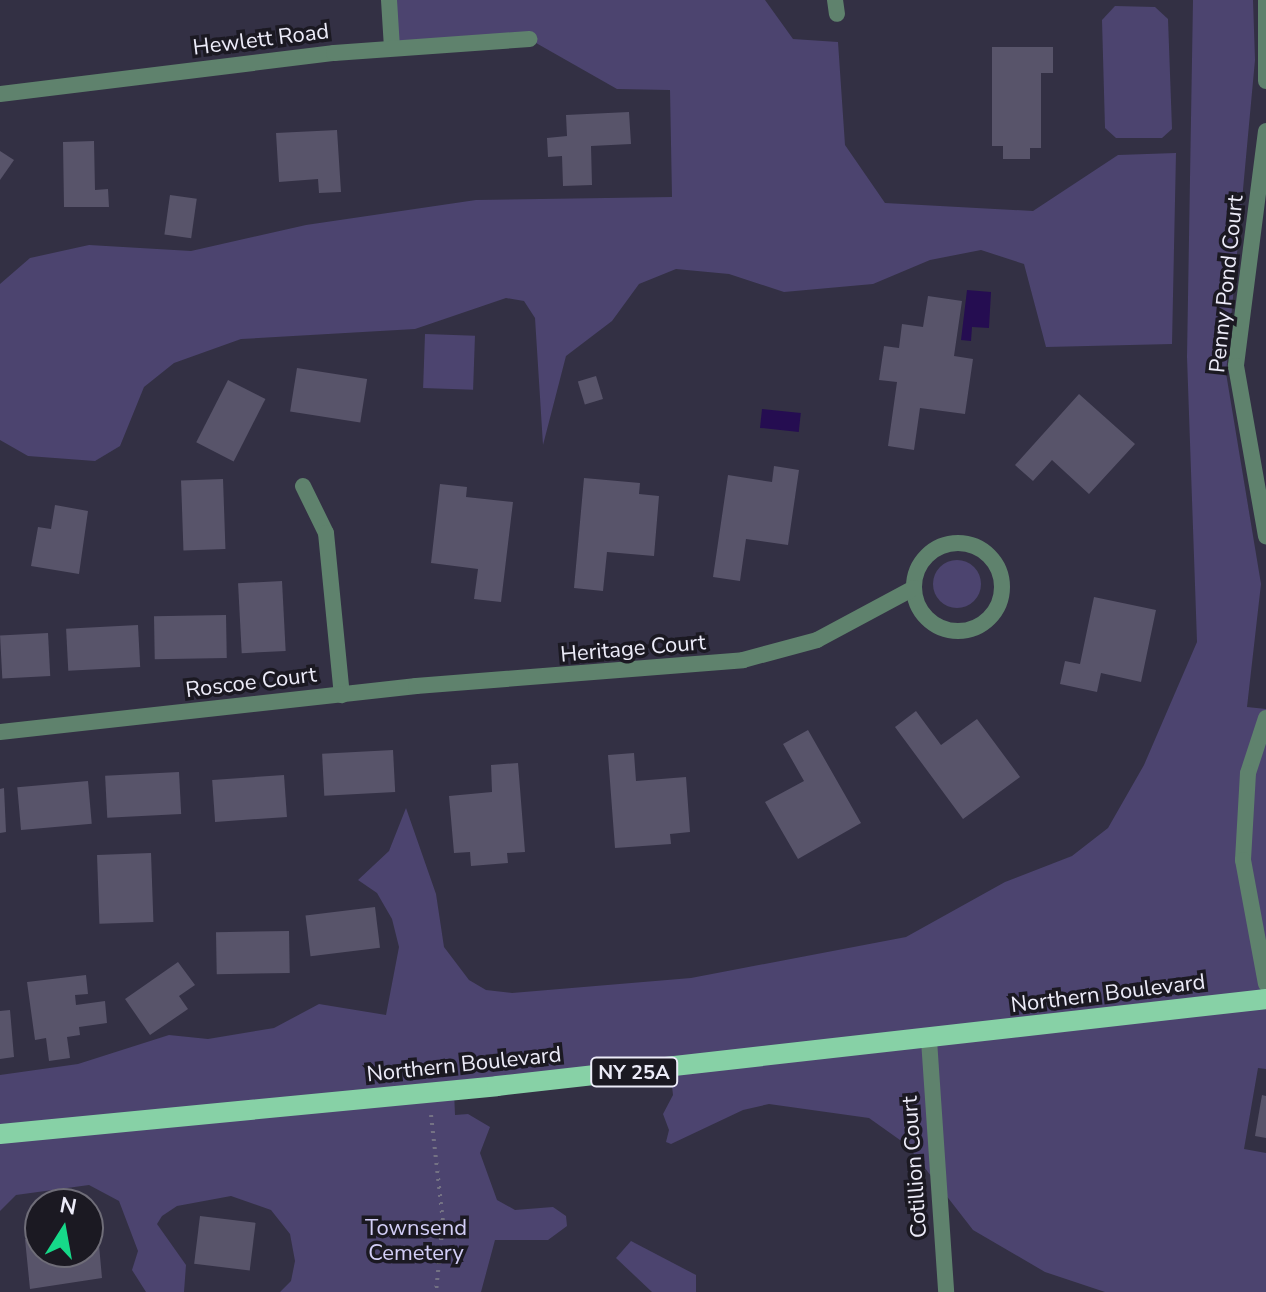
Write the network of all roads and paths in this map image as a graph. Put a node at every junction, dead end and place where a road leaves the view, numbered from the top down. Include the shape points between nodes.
1 (389, 0) edge
2 (1266, 0) edge
3 (529, 39) dead end
4 (392, 48) junction
5 (1266, 81) edge
6 (0, 94) edge
7 (1266, 131) edge
8 (303, 486) dead end
9 (1266, 536) edge
10 (914, 588) junction
11 (342, 695) junction
12 (1266, 718) edge
13 (0, 732) edge
14 (1266, 984) edge
15 (1266, 999) edge
16 (929, 1040) junction
17 (428, 1093) junction
18 (0, 1134) edge
19 (436, 1292) edge
20 (946, 1292) edge

1 - 4 street
2 - 5 street
3 - 4 street, Hewlett Road
4 - 6 street, Hewlett Road
7 - 9 street, Penny Pond Court via 1236,366
8 - 11 street, Roscoe Court via 326,533
10 - 10 street via 925,617 949,631 963,632 988,621 997,609 1002,581 989,555 964,543 949,544 925,558
10 - 11 street, Heritage Court via 817,640 743,660
11 - 13 street, Roscoe Court
12 - 14 street via 1248,773 1243,860
15 - 16 main road, Northern Boulevard / NY 25A
16 - 17 main road, Northern Boulevard / NY 25A
16 - 20 street, Cotillion Court
17 - 18 main road, Northern Boulevard / NY 25A
17 - 19 path via 442,1190

